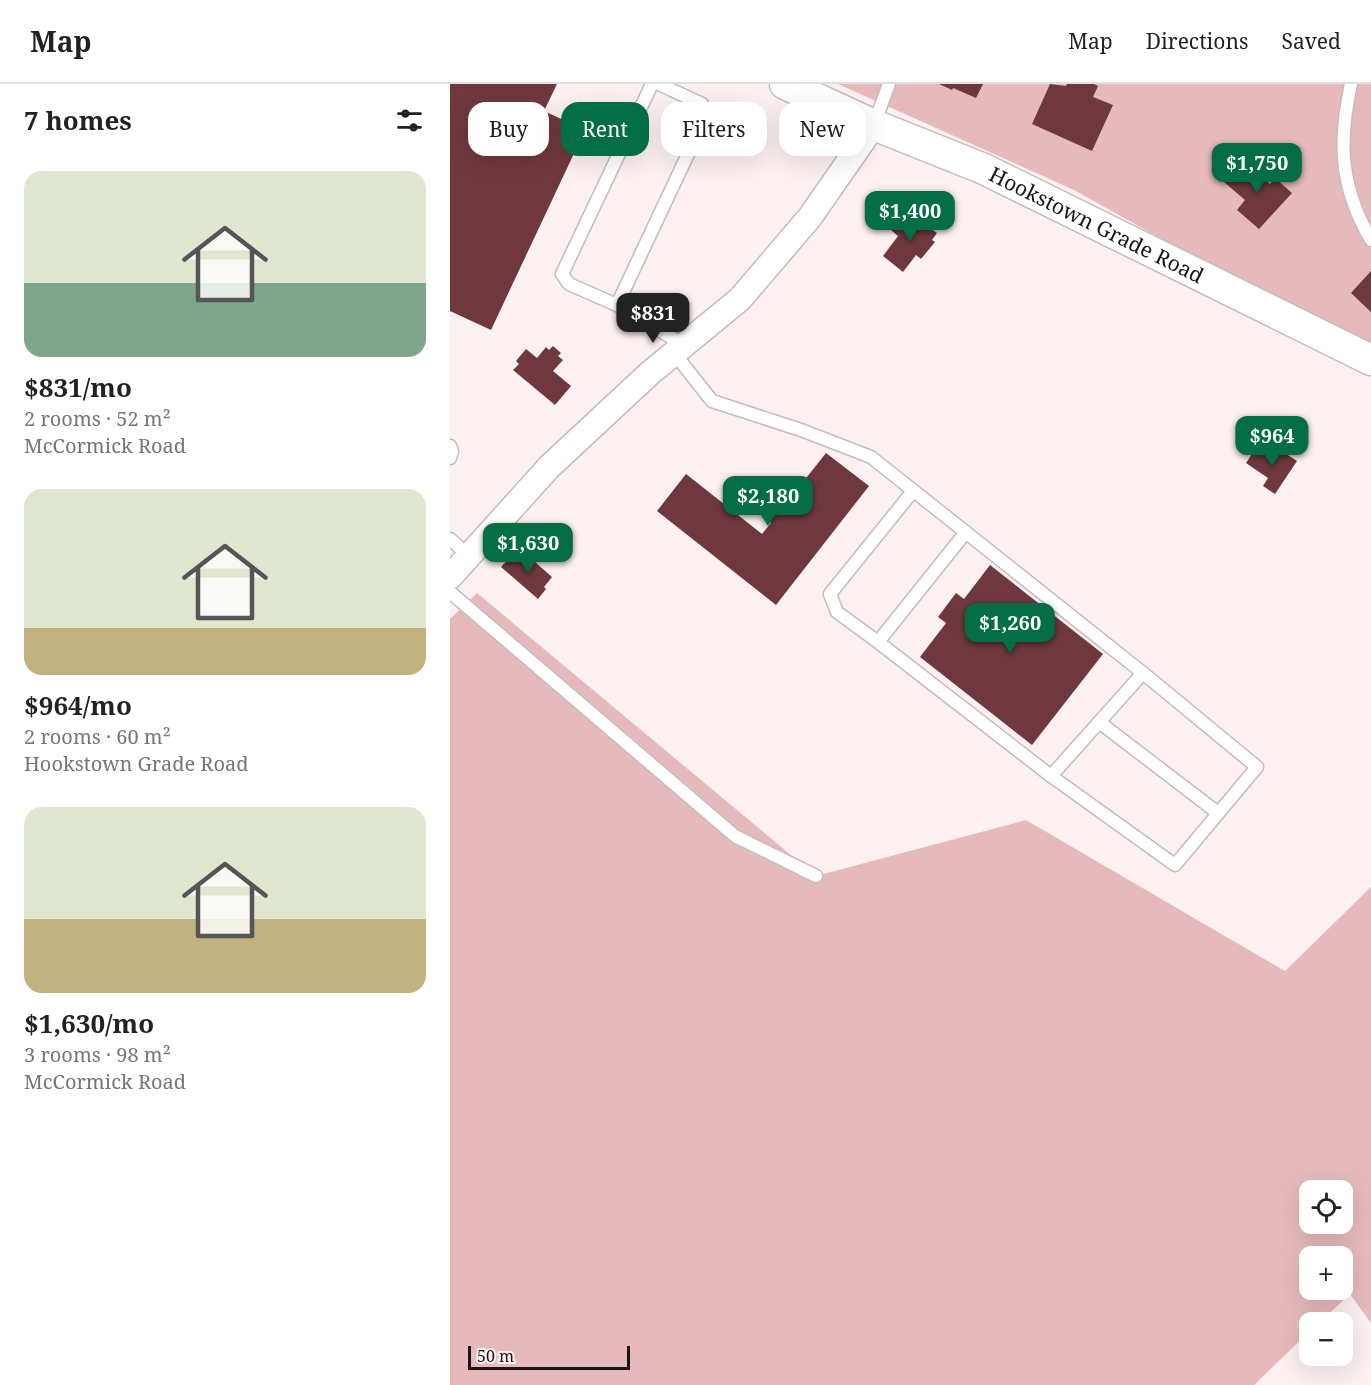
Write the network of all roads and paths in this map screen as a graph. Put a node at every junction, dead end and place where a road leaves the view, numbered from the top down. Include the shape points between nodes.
1 (652, 84) edge
2 (659, 84) edge
3 (785, 84) edge
4 (889, 84) edge
5 (1351, 84) edge
6 (874, 125) junction
7 (1371, 240) edge
8 (617, 305) junction
9 (679, 349) junction
10 (1371, 360) edge
11 (450, 446) edge
12 (450, 458) edge
13 (913, 491) junction
14 (966, 532) junction
15 (450, 539) edge
16 (469, 556) junction
17 (450, 577) edge
18 (450, 592) edge
19 (878, 642) junction
20 (1143, 673) junction
21 (1099, 722) junction
22 (1051, 776) junction
23 (1218, 813) junction
24 (816, 876) dead end

1 - 8 lane via 562,274 569,284
2 - 8 lane via 702,104 704,120
3 - 6 street, Hookstown Grade Road
4 - 6 lane
5 - 7 lane via 1343,155 1347,187
6 - 9 street via 810,217 740,299
6 - 10 street, Hookstown Grade Road via 984,169
8 - 9 lane
9 - 13 lane via 712,401 871,457
9 - 16 street via 549,467
11 - 12 lane
13 - 14 lane
13 - 19 lane via 830,594 837,612
14 - 19 lane
14 - 20 lane
15 - 16 lane
16 - 17 street
18 - 24 lane via 735,836
19 - 22 lane
20 - 21 lane
20 - 23 lane via 1257,767
21 - 22 lane
21 - 23 lane
22 - 23 lane via 1175,865

